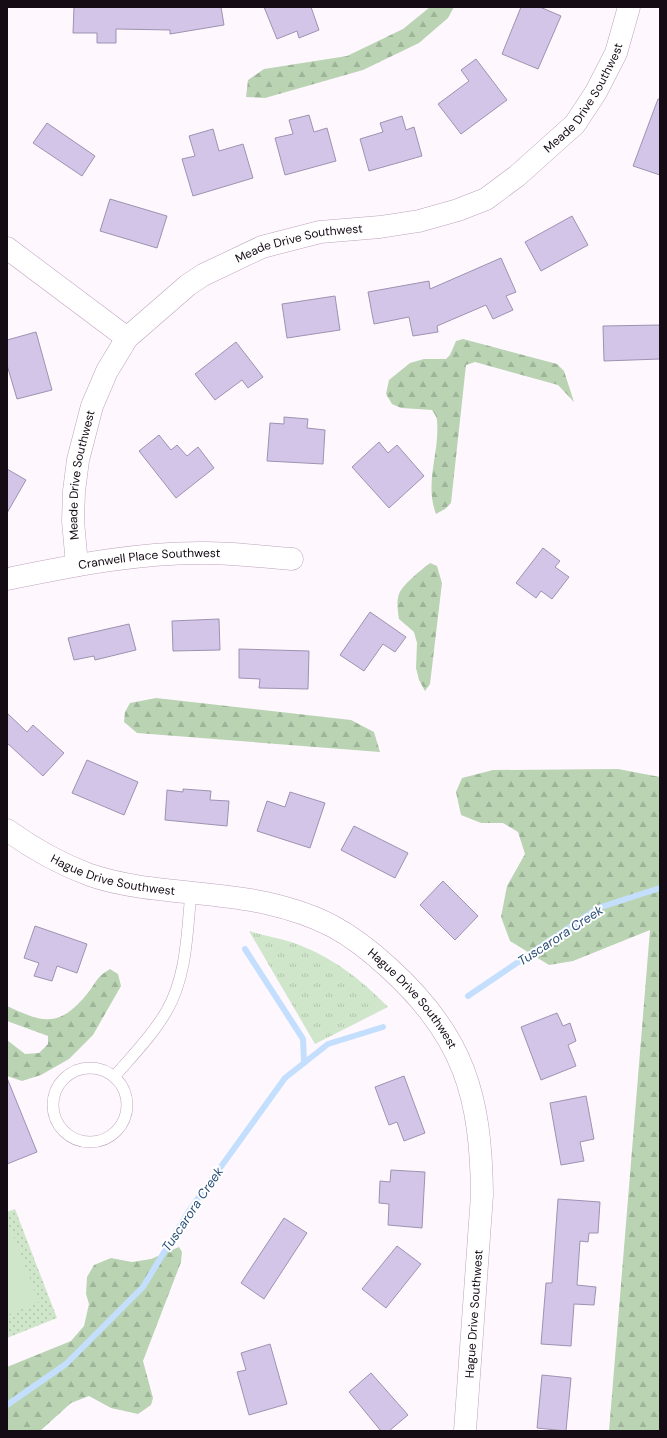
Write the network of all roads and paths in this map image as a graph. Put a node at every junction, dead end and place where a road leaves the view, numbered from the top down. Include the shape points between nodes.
1 (629, 7) edge
2 (7, 248) edge
3 (127, 338) junction
4 (292, 559) dead end
5 (77, 566) junction
6 (7, 579) edge
7 (7, 830) edge
8 (191, 892) junction
9 (114, 1077) junction
10 (465, 1431) edge

1 - 3 street, Meade Drive Southwest via 616,53 596,92 575,124 518,176 486,199 418,221 380,228 320,232 264,246 188,285
2 - 3 street
3 - 5 street, Meade Drive Southwest via 107,371 92,406 78,460 73,521
4 - 5 street, Cranwell Place Southwest via 207,553 167,554
5 - 6 street, Cranwell Place Southwest
7 - 8 street, Hague Drive Southwest via 59,862 90,875 124,883
8 - 9 lane via 183,963 177,990 155,1028
8 - 10 street, Hague Drive Southwest via 266,903 305,913 334,926 363,945 402,980 429,1008 451,1041 472,1094 482,1156 482,1195
9 - 9 lane via 103,1070 91,1068 67,1075 56,1089 52,1105 56,1122 64,1132 87,1142 106,1139 116,1131 122,1124 127,1107 123,1088

